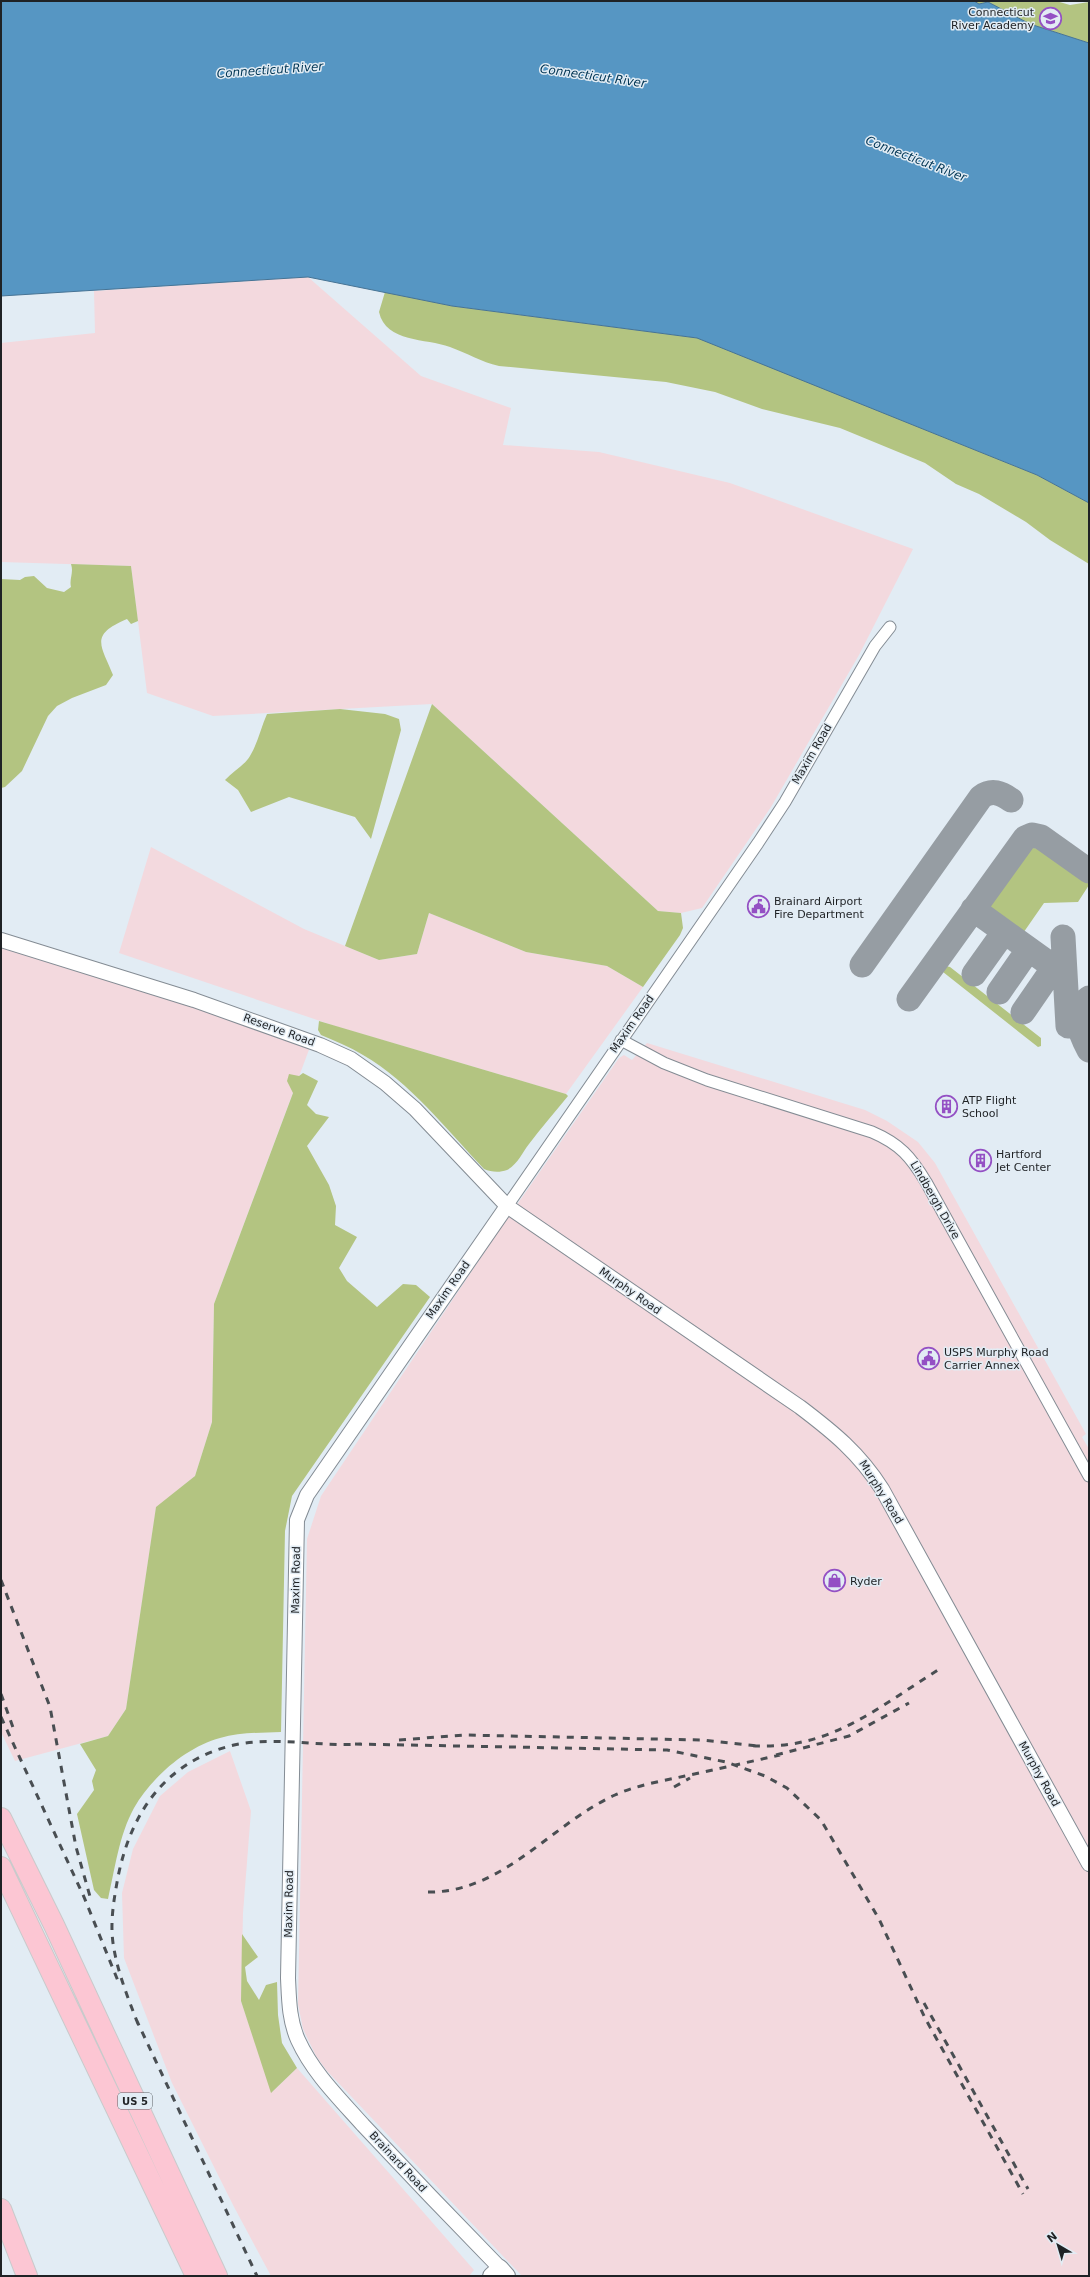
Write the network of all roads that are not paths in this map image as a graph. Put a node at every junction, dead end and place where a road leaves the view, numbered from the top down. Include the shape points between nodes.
1 (890, 627) dead end
2 (1, 940) edge
3 (621, 1040) junction
4 (507, 1206) junction
5 (1089, 1476) edge
6 (1, 1818) edge
7 (1089, 1864) edge
8 (1, 1867) edge
9 (298, 2040) joint
10 (1, 2209) edge
11 (499, 2273) edge
12 (27, 2276) edge
13 (196, 2276) edge
14 (217, 2276) edge

1 - 3 street, Maxim Road via 875,646 770,824
2 - 4 street, Reserve Road via 194,1000 320,1045 350,1059 385,1083 415,1109
3 - 4 street, Maxim Road
3 - 5 street, Lindbergh Drive via 682,1070 872,1132 900,1147 917,1166
4 - 7 street, Murphy Road via 800,1407 858,1455 882,1489
4 - 9 street, Maxim Road via 307,1495 297,1520 288,1978 290,2013
6 - 14 highway, US 5
8 - 13 highway, US 5
9 - 11 street, Brainard Road via 331,2089
10 - 12 highway

